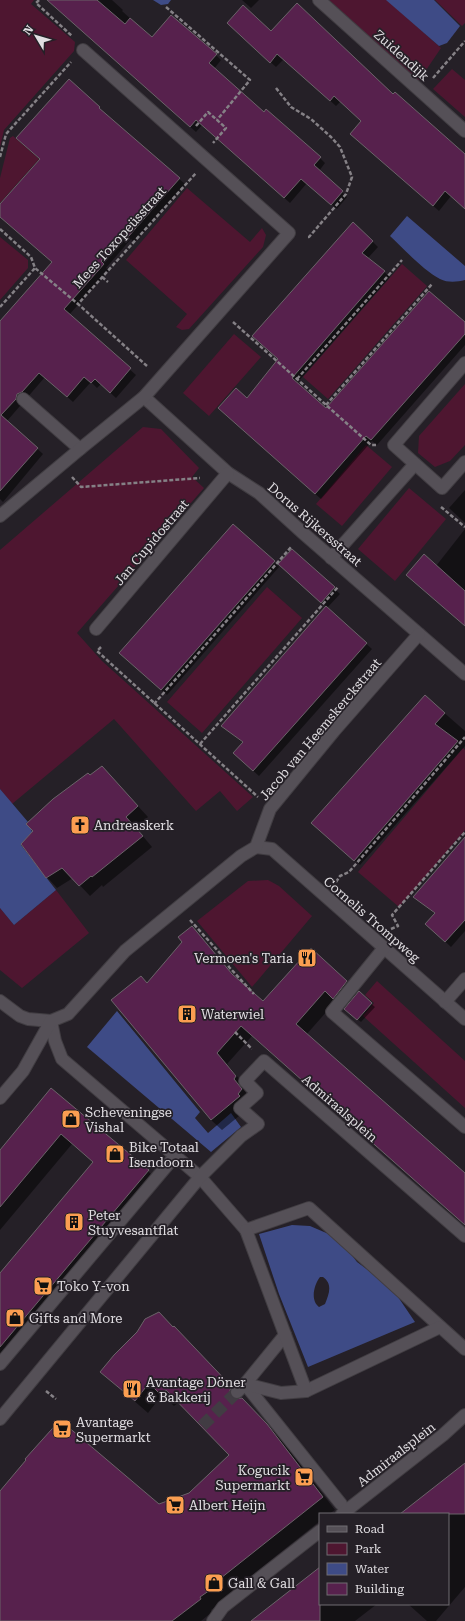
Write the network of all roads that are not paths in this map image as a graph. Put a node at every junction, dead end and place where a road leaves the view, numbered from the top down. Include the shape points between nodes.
1 (319, 0) edge
2 (83, 50) road end
3 (465, 131) edge
4 (465, 363) edge
5 (144, 397) junction
6 (23, 398) dead end
7 (80, 448) junction
8 (465, 462) edge
9 (415, 464) junction
10 (228, 473) junction
11 (0, 516) edge
12 (331, 558) junction
13 (96, 629) road end
14 (419, 634) junction
15 (465, 674) edge
16 (256, 848) junction
17 (384, 948) junction
18 (465, 979) edge
19 (0, 1000) edge
20 (445, 1002) junction
21 (465, 1020) edge
22 (51, 1021) junction
23 (0, 1098) edge
24 (465, 1127) edge
25 (175, 1156) junction
26 (200, 1178) junction
27 (246, 1230) junction
28 (465, 1236) edge
29 (440, 1327) junction
30 (285, 1335) junction
31 (465, 1349) edge
32 (0, 1364) edge
33 (241, 1388) junction
34 (306, 1392) junction
35 (465, 1415) edge
36 (0, 1419) edge
37 (342, 1509) edge
38 (319, 1532) edge
39 (213, 1621) edge

1 - 3 street, Zuidendijk
2 - 5 street via 289,233
4 - 9 street via 394,445
5 - 7 street
5 - 10 street, Dorus Rijkersstraat
6 - 7 street
7 - 11 street
8 - 9 street via 442,488
9 - 12 street
10 - 12 street, Dorus Rijkersstraat via 259,493
10 - 13 street, Jan Cupidostraat
12 - 14 street, Dorus Rijkersstraat
14 - 15 street, Dorus Rijkersstraat
14 - 16 street, Jacob van Heemskerckstraat via 270,809
16 - 17 street, Cornelis Trompweg via 272,849
16 - 22 street via 240,856 125,951 68,1014
17 - 20 street, Cornelis Trompweg
17 - 24 street via 332,1012
18 - 20 street
19 - 22 street via 20,1016
20 - 21 street, Cornelis Trompweg
22 - 23 street via 23,1071
22 - 25 street via 62,1059
25 - 26 street
25 - 32 street
26 - 27 street
26 - 28 street, Admiraalsplein via 258,1124 240,1108 257,1094 245,1081 264,1061
26 - 36 street
27 - 29 street via 309,1208
27 - 30 street
29 - 31 street
29 - 34 street
30 - 33 street
30 - 34 street
33 - 34 street via 281,1393
33 - 37 street, Admiraalsplein
35 - 37 street, Admiraalsplein via 443,1435
38 - 39 street via 223,1607

